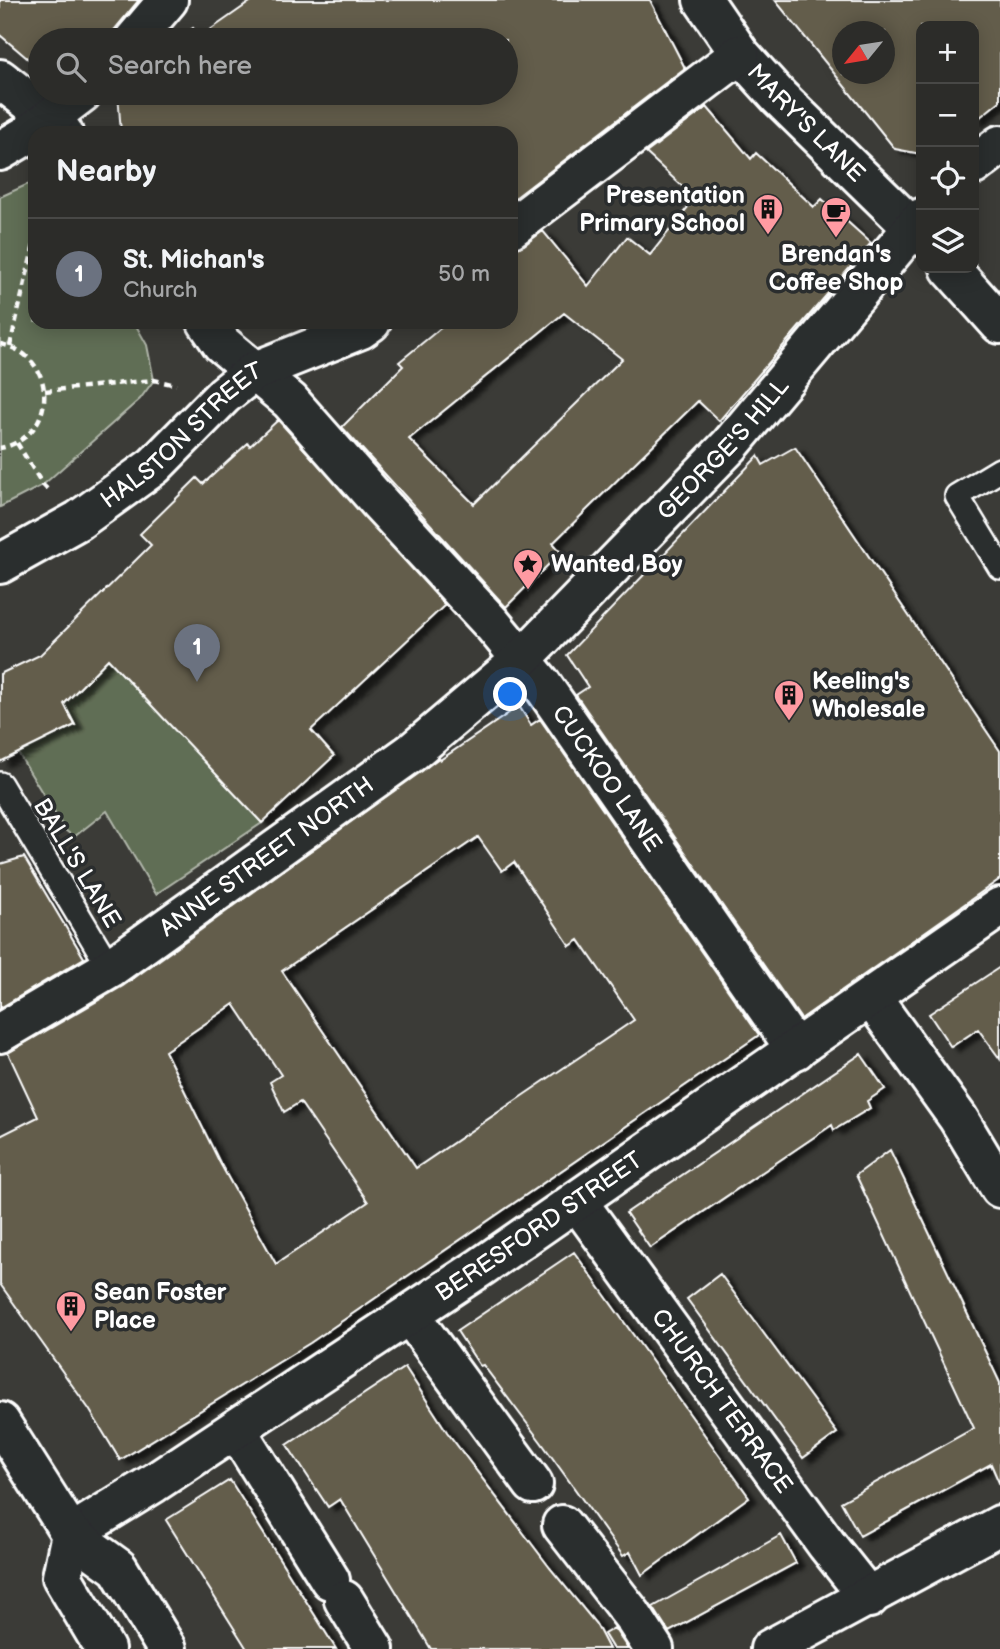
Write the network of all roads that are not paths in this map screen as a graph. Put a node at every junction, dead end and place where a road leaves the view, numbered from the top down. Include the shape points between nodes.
1 (168, 0) edge
2 (704, 0) edge
3 (144, 28) edge
4 (740, 54) junction
5 (0, 79) edge
6 (28, 102) edge
7 (32, 105) edge
8 (72, 105) edge
9 (56, 125) edge
10 (28, 135) edge
11 (1000, 145) edge
12 (0, 151) edge
13 (979, 161) edge
14 (518, 223) edge
15 (916, 224) edge
16 (916, 230) edge
17 (954, 273) edge
18 (1000, 324) edge
19 (212, 329) edge
20 (361, 329) edge
21 (239, 384) junction
22 (1000, 470) edge
23 (0, 564) edge
24 (1000, 567) edge
25 (521, 660) junction
26 (0, 784) edge
27 (1000, 906) edge
28 (110, 968) junction
29 (871, 997) junction
30 (0, 1033) edge
31 (796, 1050) junction
32 (1000, 1188) edge
33 (577, 1201) junction
34 (410, 1315) junction
35 (0, 1422) edge
36 (236, 1429) junction
37 (533, 1484) dead end
38 (562, 1525) dead end
39 (1000, 1525) edge
40 (71, 1534) junction
41 (869, 1598) junction
42 (105, 1649) edge
43 (167, 1649) edge
44 (374, 1649) edge
45 (654, 1649) edge
46 (770, 1649) edge

1 - 3 street
2 - 4 street, MARY'S LANE
4 - 14 street
4 - 15 street, MARY'S LANE via 779,97
5 - 6 street
7 - 9 street
8 - 9 street
10 - 12 street
11 - 13 street
16 - 25 street, GEORGE'S HILL via 730,445
17 - 18 street
19 - 21 street, CUCKOO LANE
20 - 21 street, HALSTON STREET
21 - 23 street, HALSTON STREET via 153,466 79,520
21 - 25 street, CUCKOO LANE via 290,401
22 - 24 lane via 957,496
25 - 28 street, ANNE STREET NORTH via 411,752
25 - 31 street, CUCKOO LANE
26 - 28 lane, BALL'S LANE
27 - 29 street, BERESFORD STREET
28 - 30 street, ANNE STREET NORTH
29 - 31 street, BERESFORD STREET
29 - 32 street via 958,1118
31 - 33 street, BERESFORD STREET
33 - 34 street, BERESFORD STREET
33 - 41 street, CHURCH TERRACE
34 - 36 street, BERESFORD STREET
34 - 37 street
35 - 40 street
36 - 40 street, BERESFORD STREET
36 - 44 street
38 - 45 street
39 - 41 street
40 - 42 street via 62,1577
40 - 43 street via 118,1568
41 - 46 street

